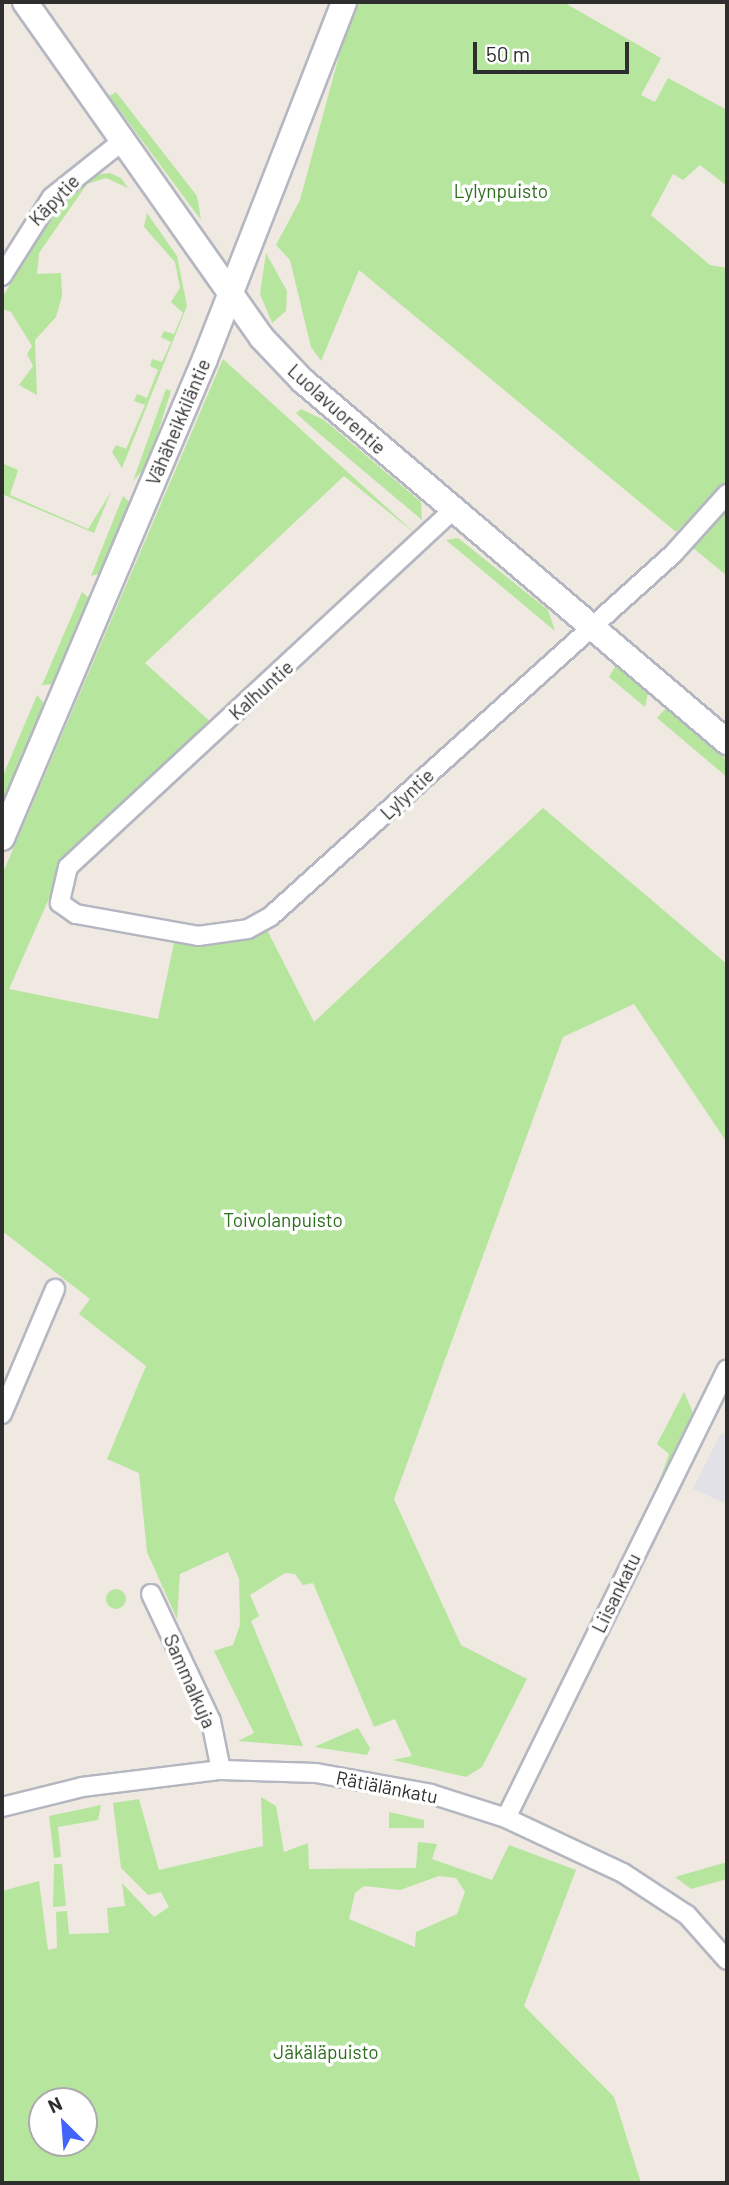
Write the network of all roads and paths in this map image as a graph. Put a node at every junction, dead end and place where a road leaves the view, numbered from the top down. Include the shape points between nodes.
1 (25, 2) edge
2 (344, 2) edge
3 (125, 139) junction
4 (2, 276) edge
5 (230, 291) junction
6 (727, 494) edge
7 (453, 510) junction
8 (587, 626) junction
9 (727, 742) edge
10 (2, 838) edge
11 (68, 867) joint
12 (55, 1289) dead end
13 (727, 1369) edge
14 (2, 1414) edge
15 (151, 1594) dead end
16 (221, 1770) junction
17 (2, 1807) edge
18 (506, 1818) junction
19 (727, 1960) edge

1 - 3 street, Luolavuorentie
2 - 5 street, Vähäheikkiläntie
3 - 4 street, Käpytie via 52,197
3 - 5 street, Luolavuorentie
5 - 7 street, Luolavuorentie via 303,381
5 - 10 street, Vähäheikkiläntie
6 - 8 street, Lylyntie via 673,554
7 - 8 street, Luolavuorentie
7 - 11 street, Kalhuntie
8 - 9 street, Luolavuorentie
8 - 11 street, Lylyntie via 302,893 248,929 198,936 76,914 60,903
12 - 14 street
13 - 18 street, Liisankatu
15 - 16 street, Sammalkuja via 211,1721
16 - 17 street, Rätiälänkatu via 82,1787
16 - 18 street, Rätiälänkatu via 358,1779
18 - 19 street, Rätiälänkatu via 655,1892 708,1934

